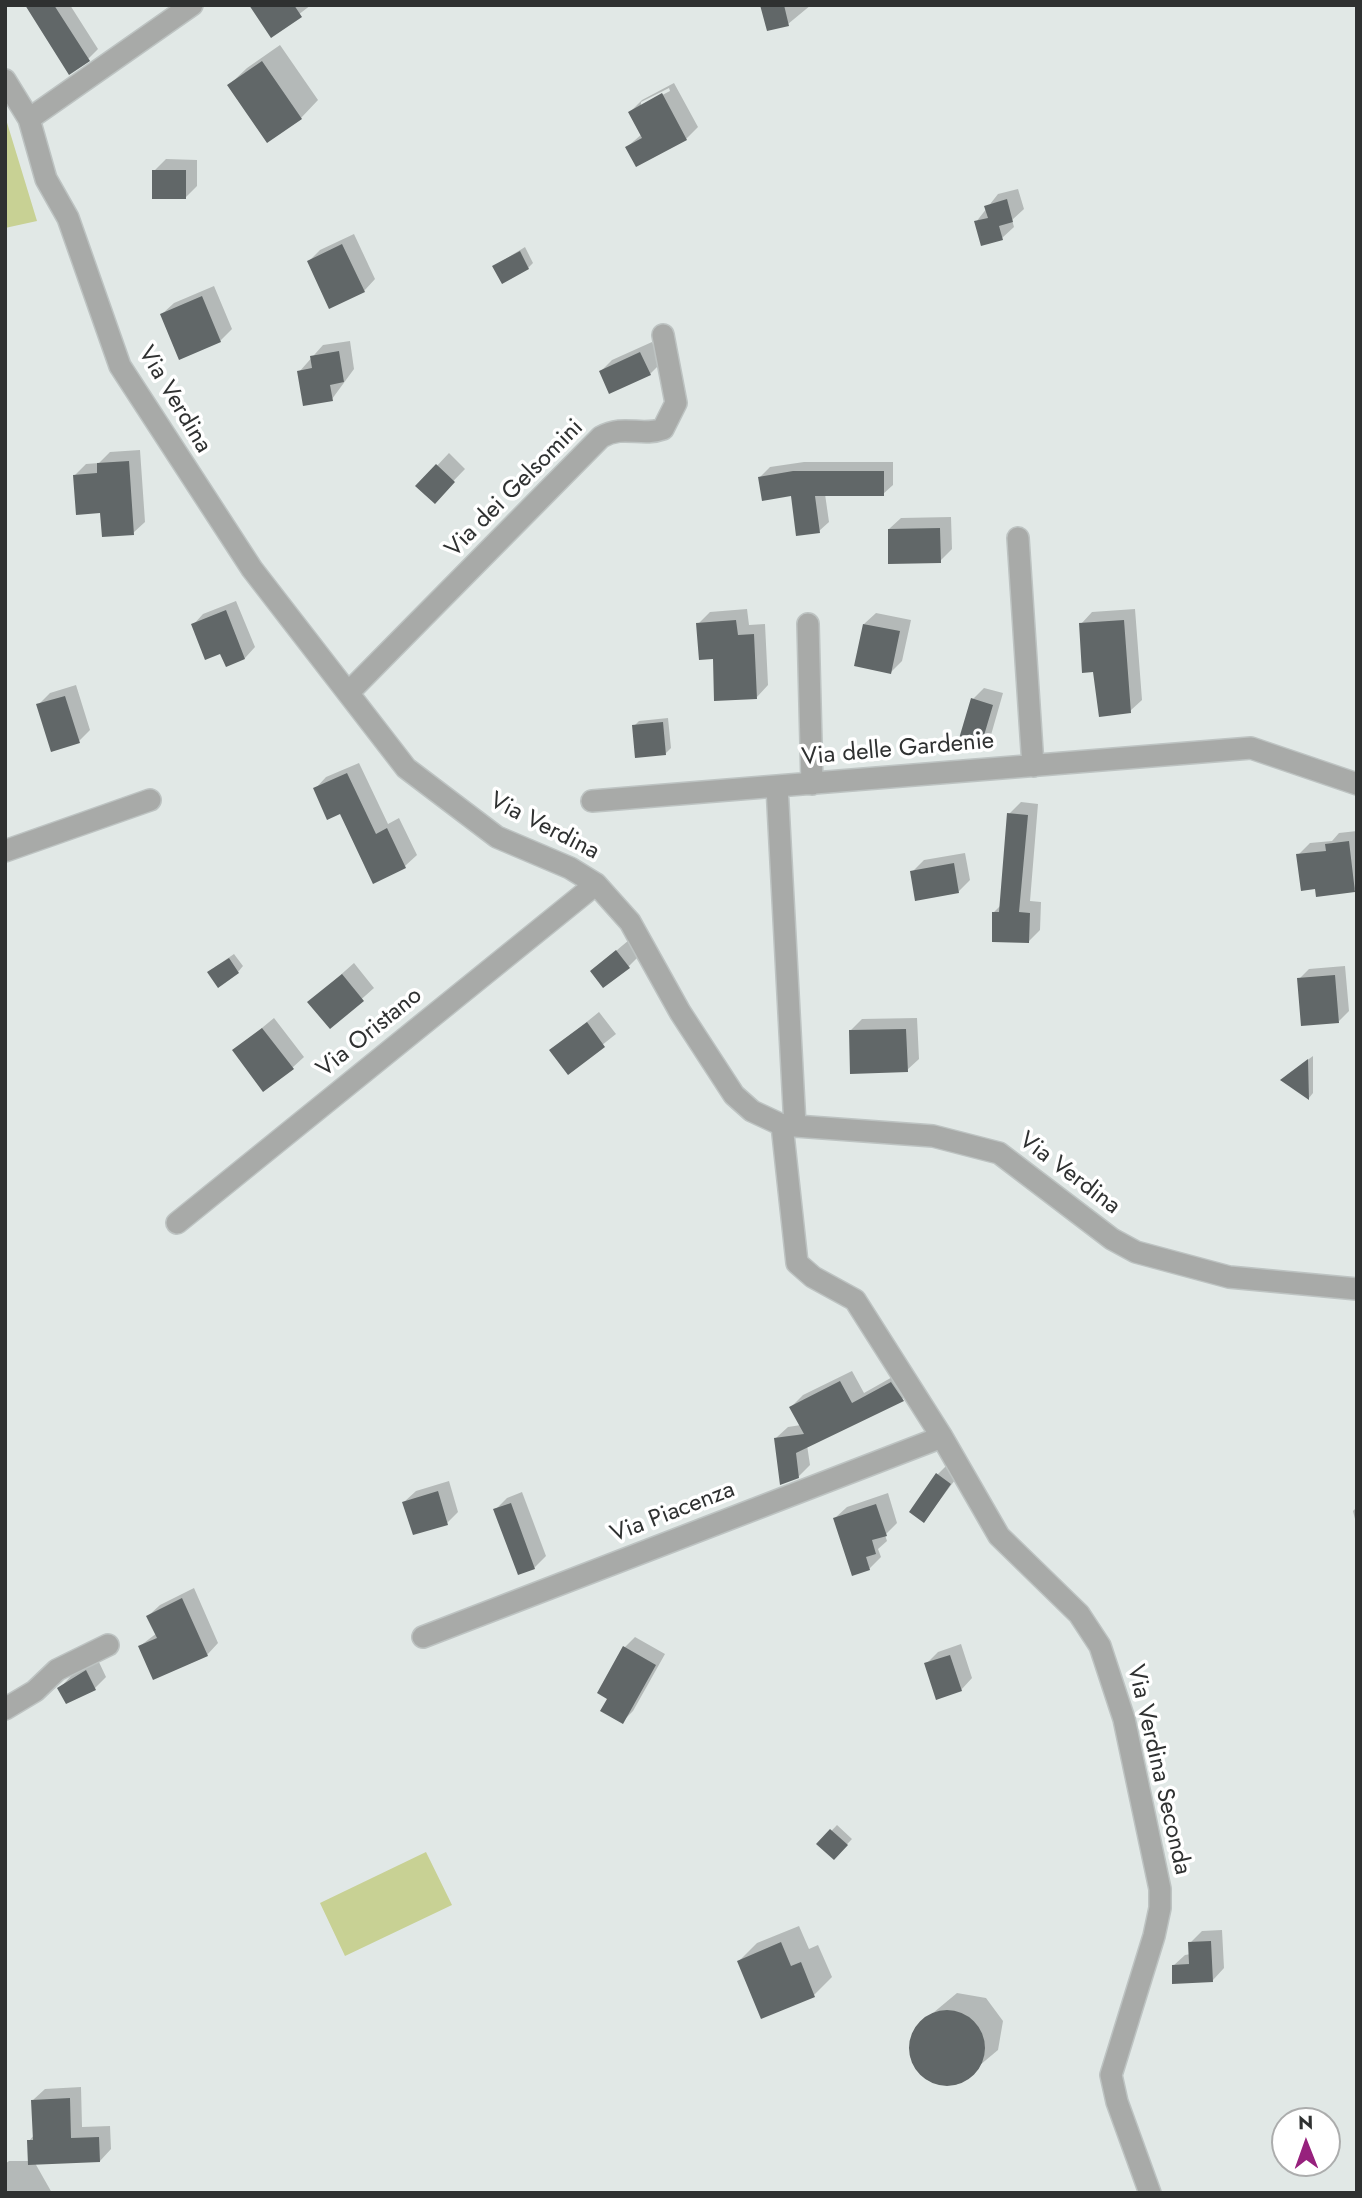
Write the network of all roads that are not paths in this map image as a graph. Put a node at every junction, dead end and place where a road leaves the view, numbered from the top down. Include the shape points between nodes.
1 (192, 5) edge
2 (5, 80) edge
3 (29, 119) junction
4 (663, 335) dead end
5 (1018, 538) dead end
6 (808, 624) dead end
7 (349, 692) junction
8 (1033, 766) junction
9 (812, 784) junction
10 (1357, 785) edge
11 (777, 786) junction
12 (150, 800) dead end
13 (592, 801) dead end
14 (5, 851) edge
15 (596, 884) junction
16 (788, 1125) junction
17 (177, 1223) dead end
18 (1357, 1289) edge
19 (942, 1437) junction
20 (423, 1637) dead end
21 (108, 1645) dead end
22 (5, 1709) edge
23 (1150, 2193) edge

1 - 3 street
2 - 3 street, Via Verdina
3 - 7 street, Via Verdina via 46,179 68,218 120,366 252,569
4 - 7 street, Via dei Gelsomini via 676,403 663,429 628,429 601,438
5 - 8 street
6 - 9 street
7 - 15 street, Via Verdina via 405,768 453,806 497,837
8 - 9 street, Via delle Gardenie
8 - 10 street, Via delle Gardenie via 1251,748
9 - 11 street, Via delle Gardenie
11 - 13 street
11 - 16 street, Via delle Gardenie
12 - 14 street
15 - 16 street, Via Verdina via 630,922 680,1012 734,1095 752,1111
15 - 17 street, Via Oristano
16 - 18 street, Via Verdina via 933,1136 999,1153 1112,1239 1136,1252 1229,1277
16 - 19 street, Via Verdina Seconda via 797,1263 855,1300
19 - 20 street, Via Piacenza
19 - 23 street, Via Verdina Seconda via 999,1536 1061,1595 1100,1646 1124,1719 1160,1889 1160,1908 1111,2075
21 - 22 street via 57,1670 35,1691

